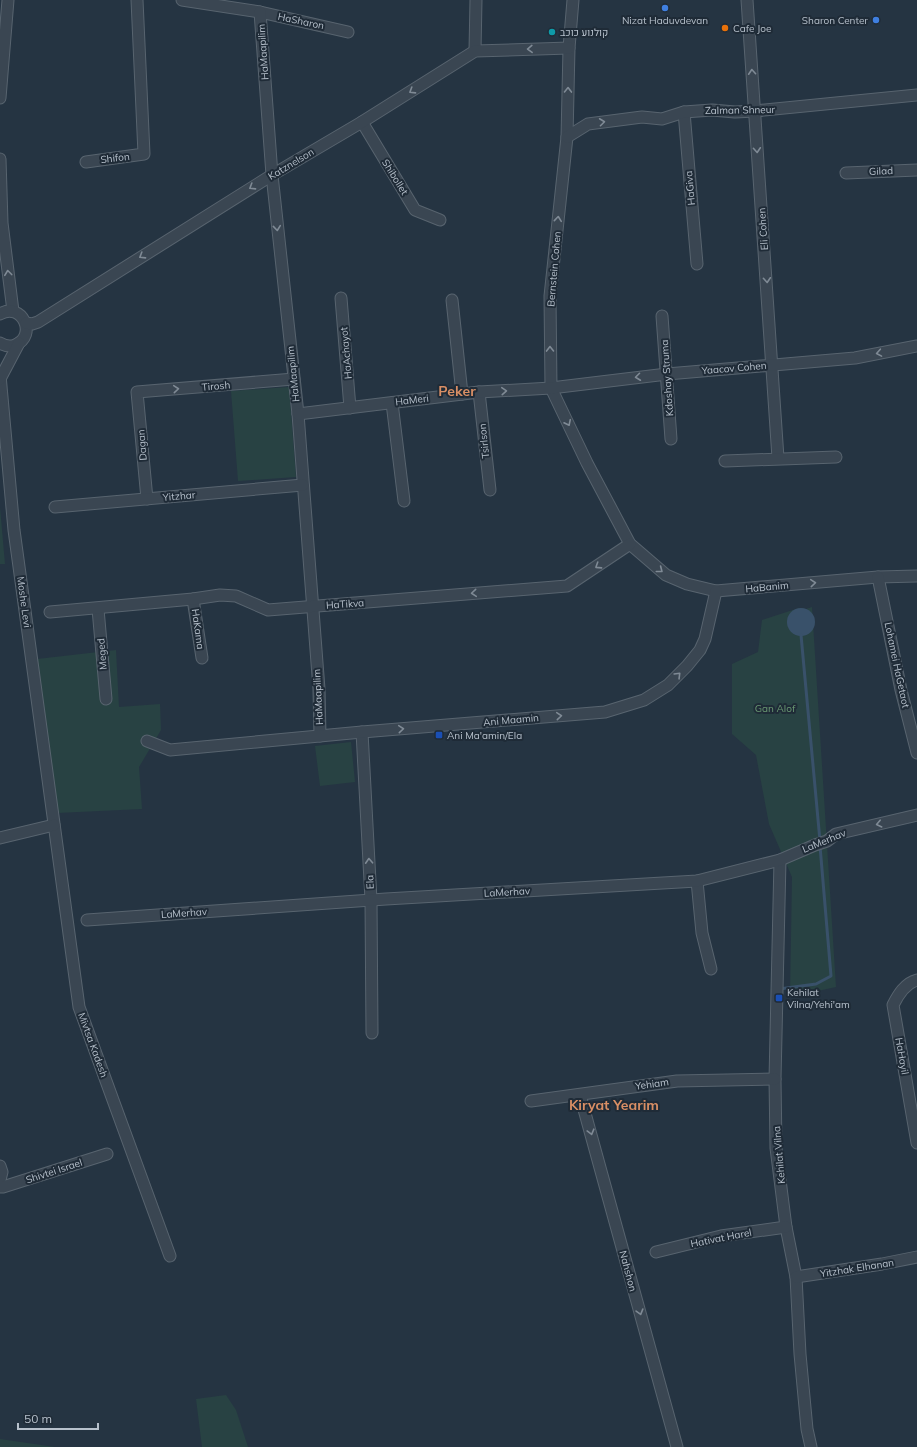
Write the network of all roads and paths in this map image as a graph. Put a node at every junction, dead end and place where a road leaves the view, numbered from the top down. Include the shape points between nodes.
1 (8, 0) edge
2 (137, 0) edge
3 (182, 0) edge
4 (476, 0) edge
5 (573, 0) edge
6 (747, 0) edge
7 (260, 12) junction
8 (348, 32) dead end
9 (569, 48) junction
10 (475, 51) junction
11 (917, 95) edge
12 (0, 98) edge
13 (755, 111) junction
14 (684, 112) junction
15 (362, 122) junction
16 (567, 137) junction
17 (0, 159) edge
18 (86, 162) dead end
19 (917, 170) edge
20 (846, 173) dead end
21 (272, 175) junction
22 (440, 220) dead end
23 (697, 264) dead end
24 (341, 298) dead end
25 (452, 300) dead end
26 (13, 311) junction
27 (0, 314) edge
28 (662, 316) dead end
29 (26, 323) junction
30 (0, 343) edge
31 (19, 343) junction
32 (917, 346) edge
33 (772, 364) junction
34 (667, 374) junction
35 (0, 375) edge
36 (0, 379) edge
37 (294, 379) junction
38 (551, 388) junction
39 (137, 392) joint
40 (479, 392) junction
41 (462, 394) junction
42 (392, 403) junction
43 (350, 408) junction
44 (298, 414) junction
45 (671, 439) dead end
46 (836, 457) dead end
47 (778, 458) junction
48 (724, 461) dead end
49 (303, 485) junction
50 (490, 490) dead end
51 (147, 499) junction
52 (404, 501) dead end
53 (55, 507) dead end
54 (630, 544) junction
55 (917, 576) edge
56 (878, 577) junction
57 (716, 591) junction
58 (194, 599) junction
59 (312, 606) junction
60 (98, 609) junction
61 (50, 612) dead end
62 (202, 658) dead end
63 (106, 698) dead end
64 (362, 732) junction
65 (320, 736) junction
66 (146, 741) dead end
67 (917, 752) edge
68 (917, 815) edge
69 (54, 825) junction
70 (0, 838) edge
71 (780, 860) junction
72 (697, 881) junction
73 (371, 900) junction
74 (88, 920) dead end
75 (711, 969) dead end
76 (917, 980) edge
77 (372, 1033) dead end
78 (775, 1079) junction
79 (580, 1094) junction
80 (531, 1101) dead end
81 (917, 1143) edge
82 (107, 1154) dead end
83 (0, 1166) edge
84 (0, 1180) edge
85 (0, 1187) edge
86 (786, 1227) junction
87 (656, 1252) dead end
88 (170, 1256) dead end
89 (917, 1257) edge
90 (796, 1277) junction
91 (677, 1447) edge
92 (811, 1447) edge

1 - 12 street
2 - 18 street, Shifon via 144,154
3 - 7 street, HaSharon
4 - 10 street
5 - 9 street, Bernstein Cohen
13 -> 6 street, Eli Cohen
7 - 8 street, HaSharon
7 - 21 street, HaMaapilim
9 -> 10 street
16 -> 9 street, Bernstein Cohen
10 -> 15 street, Katznelson
11 - 13 street, Zalman Shneur
13 - 14 street, Zalman Shneur
13 -> 33 street, Eli Cohen
16 -> 14 street, Zalman Shneur via 588,124 642,117 662,119
14 - 23 street, HaGiva
15 - 21 street, Katznelson
15 - 22 street, Shibollet via 415,210
38 -> 16 street, Bernstein Cohen via 550,296
26 -> 17 street via 2,223
19 - 20 street, Gilad
21 -> 29 street, Katznelson via 38,322
21 -> 37 street, HaMaapilim
24 - 43 street, HaAchayot
25 - 41 street
26 - 27 street
26 - 29 street
28 - 34 street, Kdoshay Struma
29 - 31 street via 26,334
30 - 31 street via 8,346
31 - 36 street
32 -> 33 street, Yaacov Cohen via 855,358
33 - 34 street, Yaacov Cohen
33 - 47 street, Eli Cohen
34 -> 38 street, Yaacov Cohen
34 - 45 street, Kdoshay Struma
35 - 36 street, Moshe Levi
36 - 69 street, Moshe Levi via 14,530
39 -> 37 street, Tirosh
37 - 44 street, HaMaapilim
40 -> 38 street, HaMeri
38 -> 54 street, Bernstein Cohen
39 - 51 street, Dagan
40 - 41 street, HaMeri
40 - 50 street, Tsirlson
41 - 42 street, HaMeri
42 - 43 street, HaMeri
42 - 52 street
43 - 44 street, HaMeri
44 - 49 street, HaMaapilim
46 - 47 street
47 - 48 street
49 - 51 street, Yitzhar
49 - 59 street, HaMaapilim
51 - 53 street, Yitzhar
54 -> 57 street, HaBanim via 666,574 686,584
54 -> 59 street, HaTikva via 567,586
55 - 56 street, HaBanim
57 -> 56 street, HaBanim
56 - 67 street, Lohamei HaGetaot via 901,690
64 -> 57 street, Ani Maamin via 605,712 644,700 668,685 700,650
58 - 59 street, HaTikva via 220,595 236,596 268,610
58 - 60 street, HaTikva
58 - 62 street, HaKama
59 - 65 street, HaMaapilim
60 - 61 street, HaTikva
60 - 63 street, Meged
64 - 65 street, Ani Maamin
73 -> 64 street, Ela
65 - 66 street, Ani Maamin via 170,750
68 -> 71 street, LaMerhav via 836,834 827,841
69 - 70 street
69 - 88 street, Mivtsa Kadesh via 79,1007
71 - 72 street, LaMerhav
71 - 78 street, Kehilat Vilna
72 - 73 street, LaMerhav
72 - 75 street via 702,933
73 - 74 street, LaMerhav
73 - 77 street, Ela
76 - 81 street, HaHayil via 900,992 893,1006
78 - 79 street, Yehiam via 677,1081
78 - 86 street, Kehilat Vilna via 776,1148
79 - 80 street, Yehiam
79 -> 91 street, Nahshon
82 - 85 street, Shivtei Israel
83 - 84 street
86 - 87 street, Hativat Harel via 721,1236
86 - 90 street, Kehilat Vilna
89 - 90 street, Yitzhak Elhanan
90 - 92 street, Kehilat Vilna via 800,1354

